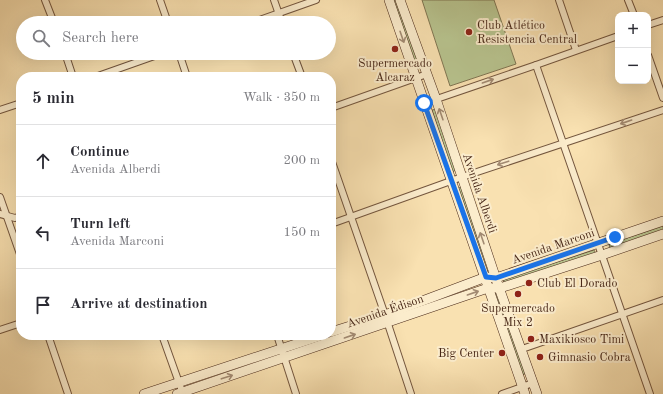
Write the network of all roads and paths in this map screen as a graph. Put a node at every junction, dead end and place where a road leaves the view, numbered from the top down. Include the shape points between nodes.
1 (45, 0) edge
2 (160, 0) edge
3 (274, 0) edge
4 (316, 0) edge
5 (389, 0) edge
6 (400, 0) edge
7 (559, 0) edge
8 (628, 0) edge
9 (633, 12) edge
10 (279, 14) junction
11 (51, 16) edge
12 (166, 16) edge
13 (273, 16) edge
14 (663, 20) edge
15 (651, 24) edge
16 (615, 37) edge
17 (576, 50) junction
18 (67, 60) edge
19 (143, 60) edge
20 (181, 60) edge
21 (296, 60) edge
22 (651, 64) edge
23 (536, 65) junction
24 (71, 72) edge
25 (109, 72) edge
26 (185, 72) edge
27 (300, 72) edge
28 (427, 74) junction
29 (416, 78) junction
30 (663, 98) edge
31 (436, 99) junction
32 (424, 103) junction
33 (16, 105) edge
34 (336, 106) edge
35 (0, 110) edge
36 (663, 110) edge
37 (563, 144) junction
38 (336, 174) edge
39 (462, 177) junction
40 (452, 182) junction
41 (0, 197) edge
42 (3, 215) edge
43 (350, 217) junction
44 (16, 218) edge
45 (663, 221) edge
46 (336, 222) edge
47 (663, 234) edge
48 (598, 243) junction
49 (16, 245) edge
50 (602, 255) junction
51 (486, 277) junction
52 (496, 278) junction
53 (488, 288) junction
54 (500, 288) junction
55 (663, 300) edge
56 (622, 314) junction
57 (387, 319) junction
58 (16, 325) edge
59 (0, 330) edge
60 (336, 331) edge
61 (336, 338) edge
62 (50, 340) edge
63 (164, 340) edge
64 (278, 340) edge
65 (308, 340) edge
66 (332, 340) edge
67 (281, 349) junction
68 (522, 349) junction
69 (284, 358) junction
70 (179, 382) junction
71 (533, 382) junction
72 (524, 390) edge
73 (181, 393) edge
74 (68, 394) edge
75 (144, 394) edge
76 (296, 394) edge
77 (411, 394) edge
78 (502, 394) edge
79 (537, 394) edge
80 (650, 394) edge

1 - 11 street
2 - 12 street
3 - 10 street
4 - 10 street
5 -> 29 main road, Avenida Alberdi
6 - 28 main road, Avenida Alberdi
7 - 17 street
8 - 9 street
10 - 13 street
14 - 15 street
16 - 17 street
17 - 23 street
18 - 24 street
19 - 25 street
20 - 26 street
21 - 27 street
22 - 30 street
31 -> 23 street
23 - 37 street
28 - 29 street
28 - 31 main road, Avenida Alberdi
29 - 32 main road, Avenida Alberdi
29 - 34 street
31 - 32 street
39 -> 31 main road, Avenida Alberdi
32 - 40 main road, Avenida Alberdi
33 - 35 street
36 -> 37 street
37 -> 39 street
37 - 48 street
38 - 43 street
39 - 40 street
52 -> 39 main road, Avenida Alberdi
40 - 43 street
40 - 51 main road, Avenida Alberdi
41 - 42 street
42 - 44 street
42 - 49 street
43 - 46 street
43 - 57 street
45 - 48 main road, Avenida Marconi
47 - 50 main road, Avenida Marconi
48 - 50 street
48 - 52 main road, Avenida Marconi
50 - 54 main road, Avenida Marconi
50 - 56 street
51 - 52 main road, Avenida Édison
51 - 53 main road, Avenida Alberdi
51 - 57 main road, Avenida Édison
52 - 54 main road, Avenida Alberdi
53 - 54 main road, Avenida Marconi
57 -> 53 main road, Avenida Édison
53 - 72 main road, Avenida Alberdi
54 - 68 main road, Avenida Alberdi
55 - 56 street
56 - 68 street
56 - 80 street
57 - 60 main road, Avenida Édison
61 -> 57 main road, Avenida Édison
57 - 77 street
58 - 59 street
62 - 74 street
63 - 70 street
64 - 67 street
65 - 67 main road
69 -> 66 main road, Avenida Édison
67 - 69 street
67 - 70 main road
68 - 71 main road, Avenida Alberdi
73 -> 69 main road, Avenida Édison
69 - 76 street
70 - 73 street
70 - 75 main road
71 - 72 street
71 - 79 main road, Avenida Alberdi
72 - 78 street

